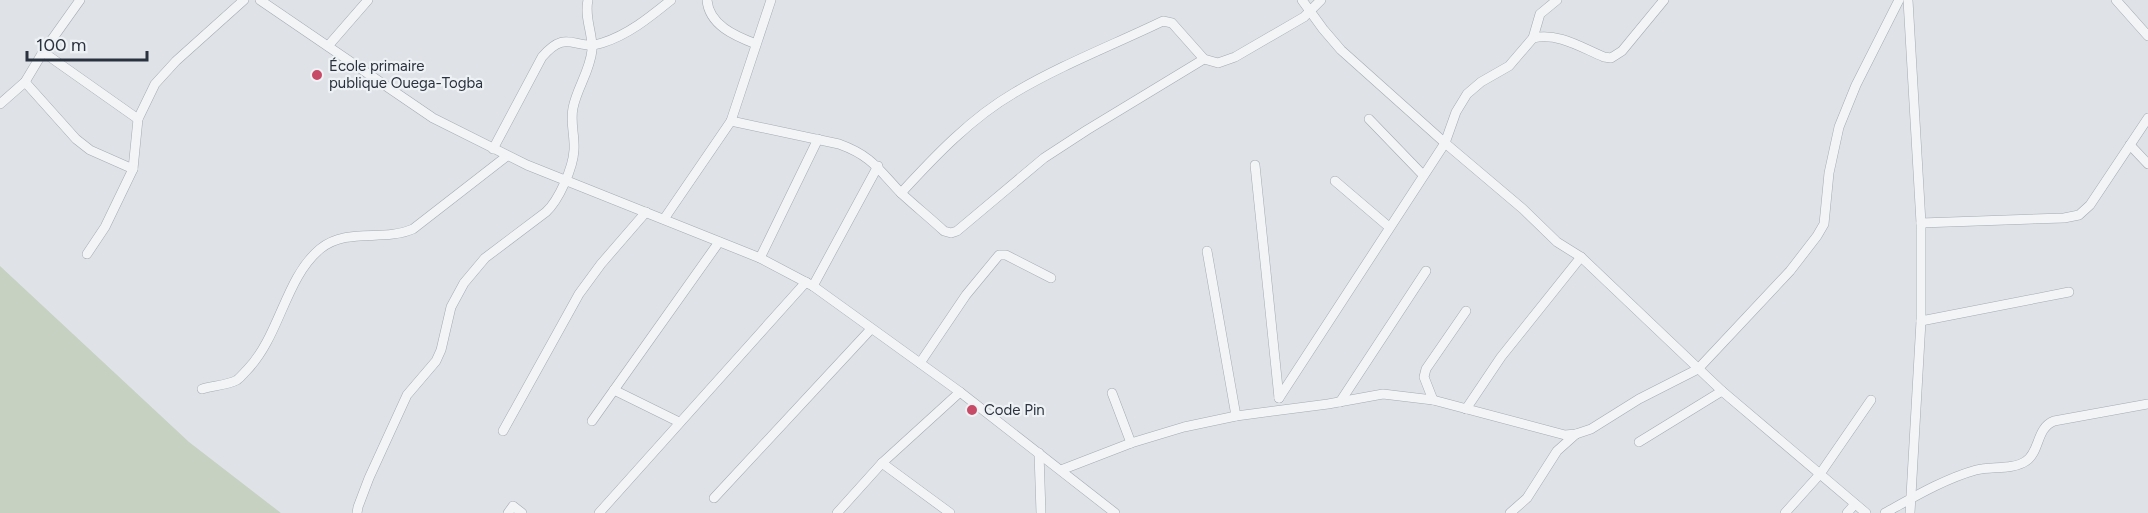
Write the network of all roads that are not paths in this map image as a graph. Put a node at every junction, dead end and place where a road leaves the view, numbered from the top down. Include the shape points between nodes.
1 (80, 0) edge
2 (243, 0) edge
3 (260, 0) edge
4 (368, 0) edge
5 (588, 0) edge
6 (671, 0) edge
7 (707, 0) edge
8 (771, 0) edge
9 (1302, 0) edge
10 (1322, 0) edge
11 (1557, 0) edge
12 (1664, 0) edge
13 (1899, 0) edge
14 (1908, 0) edge
15 (2116, 0) edge
16 (1311, 13) junction
17 (2148, 36) edge
18 (1533, 38) junction
19 (756, 44) junction
20 (328, 46) junction
21 (592, 46) junction
22 (43, 52) junction
23 (1204, 60) junction
24 (25, 82) junction
25 (0, 104) edge
26 (2148, 118) edge
27 (138, 119) junction
28 (1369, 119) dead end
29 (731, 121) junction
30 (818, 139) junction
31 (1445, 143) junction
32 (2130, 145) junction
33 (493, 149) junction
34 (507, 156) junction
35 (2148, 164) edge
36 (1255, 165) dead end
37 (878, 166) junction
38 (133, 169) junction
39 (1424, 176) junction
40 (565, 180) junction
41 (1335, 181) dead end
42 (901, 193) junction
43 (646, 212) junction
44 (664, 219) junction
45 (1921, 223) junction
46 (1389, 227) junction
47 (719, 242) junction
48 (1207, 251) dead end
49 (87, 254) dead end
50 (1581, 257) junction
51 (760, 258) junction
52 (1426, 272) dead end
53 (1051, 278) dead end
54 (810, 284) junction
55 (2069, 292) dead end
56 (1466, 311) dead end
57 (1921, 321) junction
58 (871, 329) junction
59 (920, 363) junction
60 (1698, 369) junction
61 (202, 389) dead end
62 (614, 390) junction
63 (1722, 391) junction
64 (960, 392) junction
65 (1112, 393) dead end
66 (1280, 398) junction
67 (1433, 400) junction
68 (1871, 400) dead end
69 (1340, 402) junction
70 (2148, 404) edge
71 (1282, 409) junction
72 (1466, 409) junction
73 (1236, 416) junction
74 (592, 421) dead end
75 (679, 422) junction
76 (502, 431) dead end
77 (1576, 434) junction
78 (1639, 442) dead end
79 (1131, 443) junction
80 (1039, 453) junction
81 (882, 463) junction
82 (1060, 470) junction
83 (1820, 474) junction
84 (714, 498) dead end
85 (1911, 498) junction
86 (1855, 504) junction
87 (841, 511) edge
88 (357, 513) edge
89 (508, 513) edge
90 (522, 513) edge
91 (599, 513) edge
92 (950, 513) edge
93 (1041, 513) edge
94 (1115, 513) edge
95 (1510, 513) edge
96 (1785, 513) edge
97 (1847, 513) edge
98 (1866, 513) edge
99 (1885, 513) edge
100 (1910, 513) edge

1 - 22 street
2 - 27 street via 154,84
3 - 20 street
4 - 20 street
5 - 21 street
6 - 21 street via 626,33
7 - 19 street via 714,19
8 - 19 street
9 - 16 street
10 - 16 street
11 - 18 street via 1540,14
12 - 18 street via 1622,51 1611,58 1559,39
13 - 60 street via 1839,127 1824,224 1818,236 1790,272
14 - 45 street
15 - 17 street
16 - 23 street via 1224,62
16 - 31 street via 1341,50
18 - 31 street via 1506,69 1467,94
19 - 29 street
20 - 33 street via 433,118
21 - 33 street via 564,41 551,47
21 - 40 street via 572,111 574,151
22 - 24 street
22 - 27 street
23 - 42 street via 1044,158 957,231 944,231
23 - 42 street via 1172,23 1163,21 1013,93 932,159
24 - 25 street
24 - 38 street via 76,139 90,150
26 - 32 street
27 - 38 street
28 - 39 street
29 - 30 street
29 - 44 street
30 - 37 street via 855,150
30 - 51 street
31 - 39 street
31 - 50 street via 1557,242
32 - 35 street
32 - 45 street via 2090,205 2079,215
33 - 34 street
34 - 40 street
34 - 61 street via 412,229 394,235 346,236 320,249 301,272 254,362 237,380
36 - 66 street
37 - 42 street
37 - 54 street
38 - 49 street
39 - 46 street
40 - 43 street
40 - 88 street via 555,204 485,258 464,283 451,307 436,361 407,395
41 - 46 street
43 - 44 street
43 - 76 street via 579,294
44 - 47 street
45 - 57 street
46 - 66 street
47 - 51 street
47 - 62 street
48 - 73 street
50 - 60 street
50 - 72 street via 1501,357
51 - 54 street
52 - 69 street
53 - 59 street via 999,255 966,295
54 - 58 street
54 - 75 street
55 - 57 street
56 - 67 street via 1426,369 1424,378
57 - 85 street
58 - 59 street
58 - 84 street
59 - 64 street
60 - 63 street
60 - 77 street
62 - 74 street
62 - 75 street
63 - 78 street
63 - 83 street
64 - 80 street
64 - 81 street
65 - 79 street
66 - 71 street
67 - 69 street via 1383,394
67 - 72 street
68 - 83 street
69 - 71 street
70 - 85 street via 2054,421 2045,427 2024,463 1976,470
71 - 73 street
72 - 77 street via 1565,435
73 - 79 street
75 - 91 street
77 - 95 street via 1557,451 1527,498
79 - 82 street
80 - 82 street
80 - 93 street
81 - 87 street
81 - 92 street
82 - 94 street
83 - 86 street
83 - 96 street
85 - 99 street
85 - 100 street
86 - 97 street
86 - 98 street
89 - 90 street via 513,506

